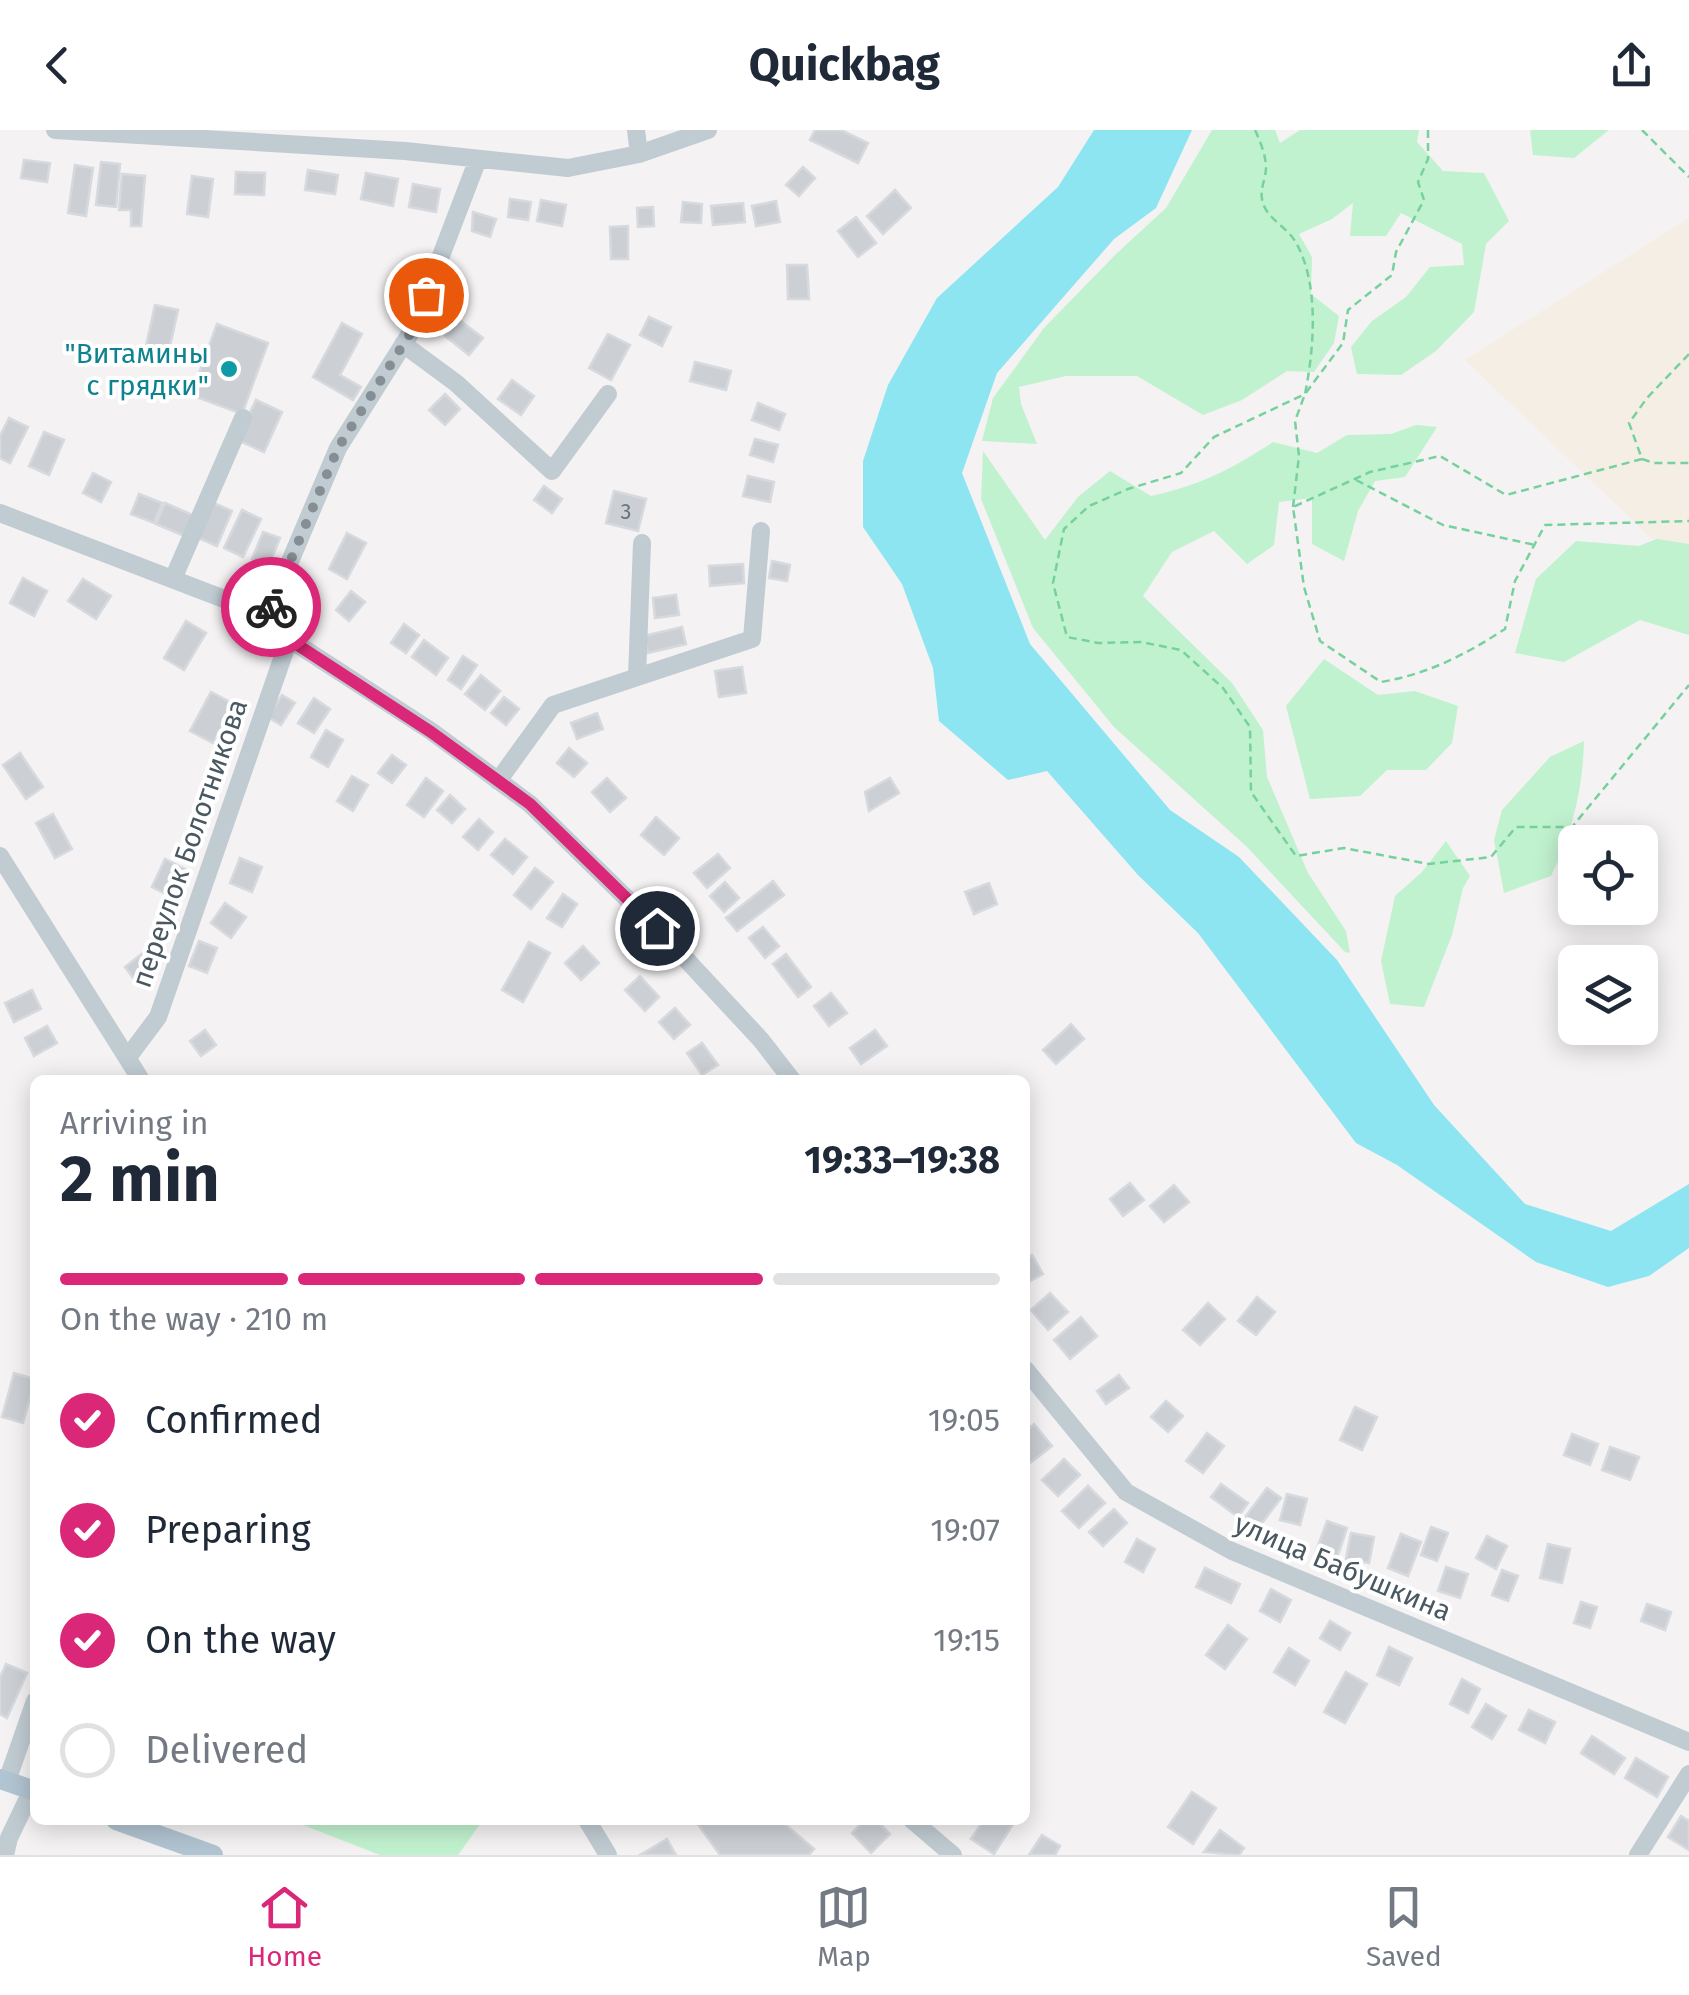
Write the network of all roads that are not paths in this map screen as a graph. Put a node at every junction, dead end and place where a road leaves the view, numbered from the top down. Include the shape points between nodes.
1 (55, 130) edge
2 (636, 130) edge
3 (708, 130) edge
4 (639, 154) junction
5 (478, 159) junction
6 (404, 344) junction
7 (608, 394) dead end
8 (243, 418) dead end
9 (0, 513) edge
10 (761, 531) dead end
11 (642, 543) dead end
12 (173, 579) junction
13 (264, 623) junction
14 (289, 639) junction
15 (638, 677) junction
16 (498, 780) junction
17 (0, 856) edge
18 (128, 1057) junction
19 (138, 1075) edge
20 (788, 1075) edge
21 (1030, 1376) edge
22 (30, 1714) edge
23 (1689, 1742) edge
24 (1689, 1774) edge
25 (4, 1780) edge
26 (30, 1789) edge
27 (30, 1798) edge
28 (130, 1825) edge
29 (590, 1825) edge
30 (917, 1825) edge
31 (948, 1854) edge
32 (6, 1855) edge
33 (213, 1855) edge
34 (608, 1855) edge
35 (1638, 1855) edge

1 - 5 street
2 - 4 street
3 - 4 street
4 - 5 street via 568,168
5 - 6 street
6 - 7 street via 552,470
6 - 13 street via 338,448
8 - 12 street
9 - 12 street
10 - 15 street via 752,639
11 - 15 street
12 - 13 street
13 - 14 street
14 - 16 street
14 - 18 street, переулок Болотникова via 158,1017
15 - 16 street via 552,705
16 - 20 street via 657,928
17 - 18 street
18 - 19 street
21 - 23 street, улица Бабушкина via 1126,1492 1217,1543
22 - 25 street
24 - 35 street
25 - 26 main road
27 - 32 street
28 - 33 main road
29 - 34 street
30 - 31 street

